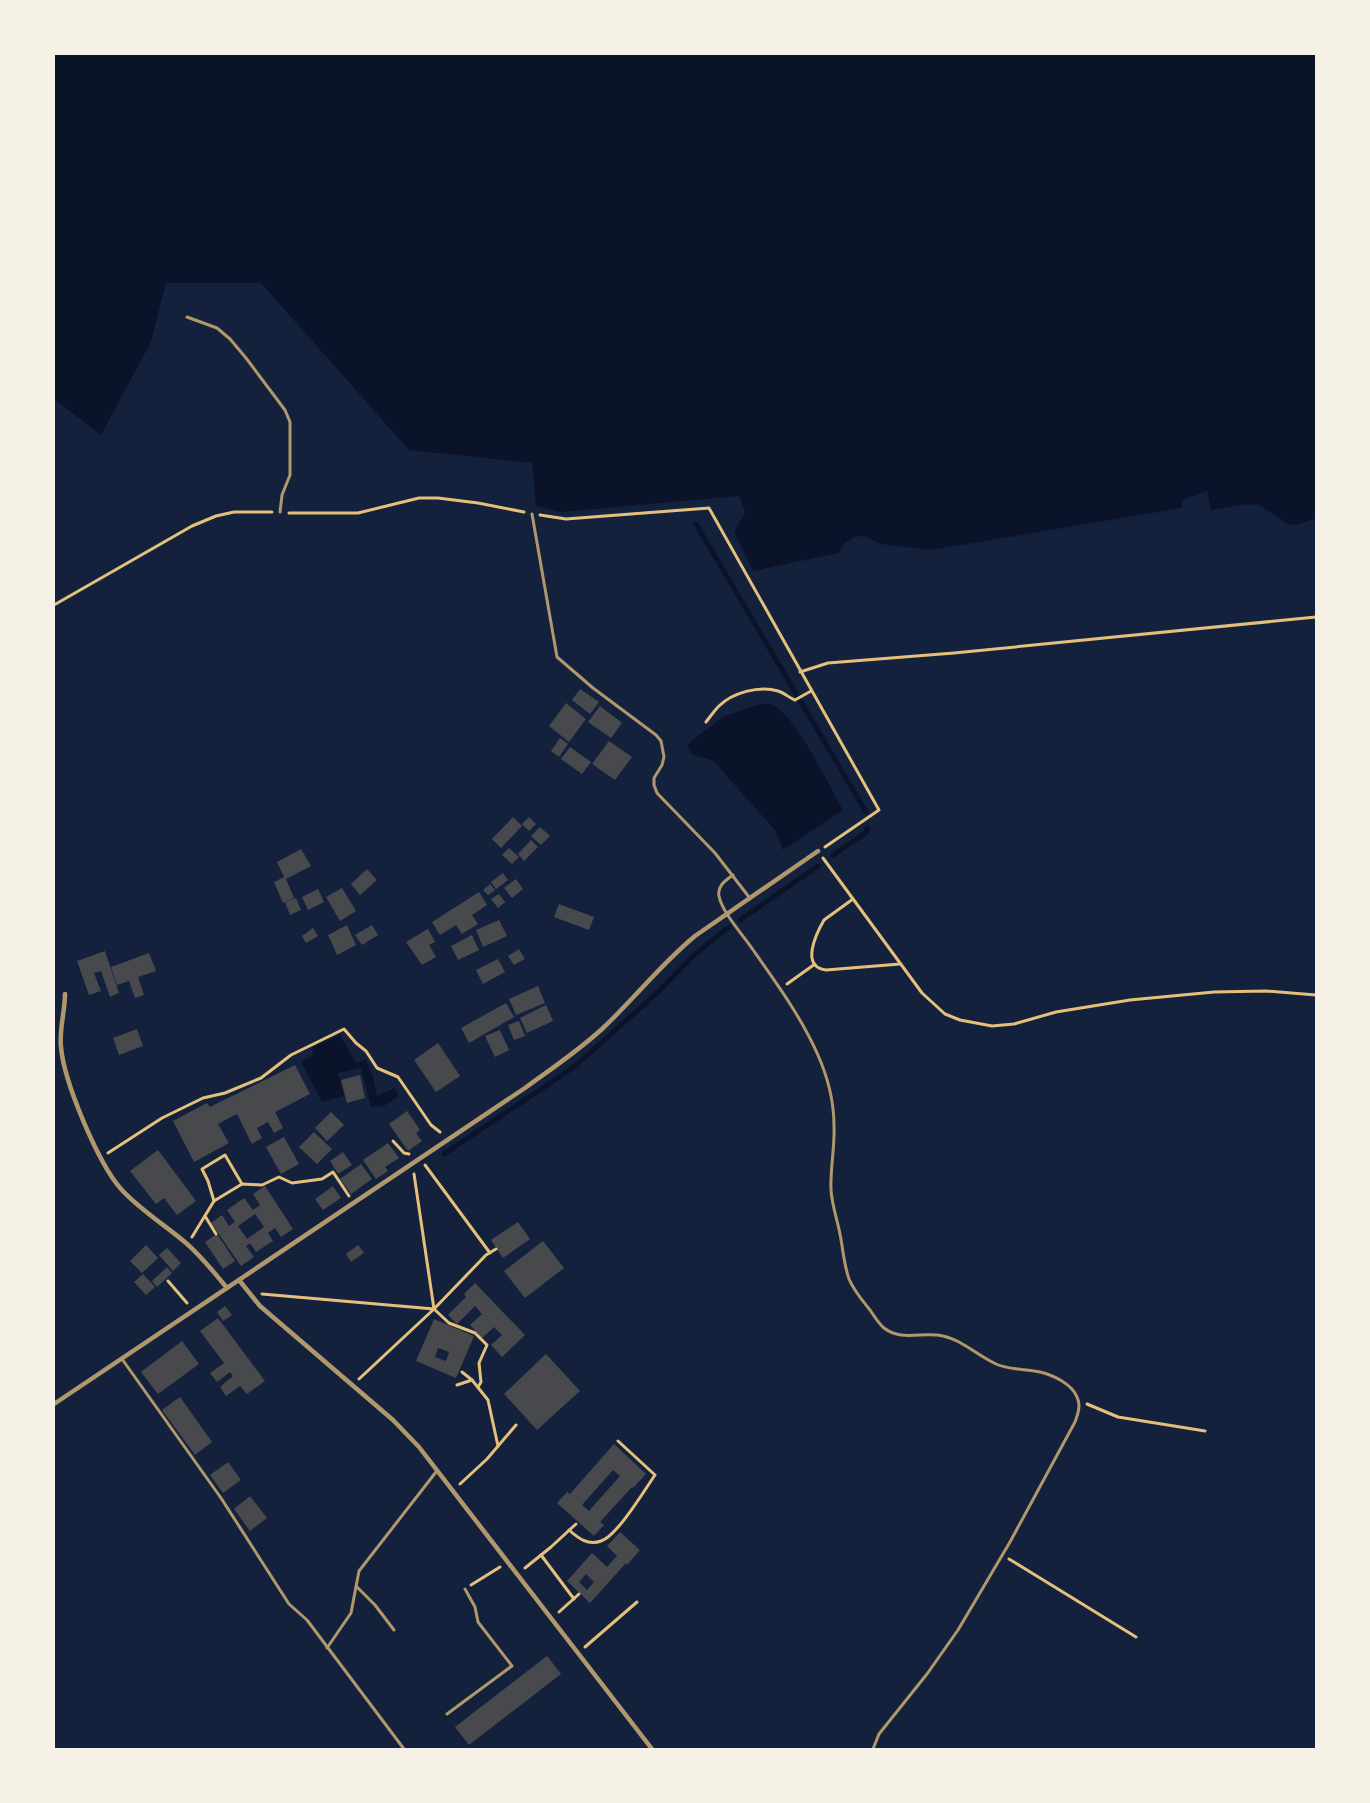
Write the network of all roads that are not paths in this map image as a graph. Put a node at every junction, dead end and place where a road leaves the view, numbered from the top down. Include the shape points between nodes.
1 (188, 317) dead end
2 (280, 512) road end
3 (532, 514) road end
4 (818, 851) road end
5 (733, 876) junction
6 (749, 897) junction
7 (727, 913) junction
8 (65, 994) dead end
9 (54, 1028) edge
10 (60, 1031) junction
11 (239, 1280) junction
12 (227, 1288) junction
13 (122, 1359) junction
14 (54, 1404) edge
15 (436, 1472) junction
16 (356, 1586) junction
17 (465, 1589) road end
18 (394, 1630) dead end
19 (327, 1648) junction
20 (447, 1714) dead end
21 (404, 1749) edge
22 (652, 1749) edge
23 (873, 1749) edge

1 - 2 lane via 217,328 230,339 285,410 290,422 290,475 282,495
3 - 5 lane via 557,657 656,735 664,757 654,778 657,793
4 - 6 street
5 - 6 lane
5 - 7 lane via 723,882 718,894
6 - 7 street
7 - 11 street via 677,950 601,1029 564,1059
7 - 23 lane via 780,989 825,1071 834,1125 833,1207 844,1260 856,1293 884,1328 896,1334 941,1335 997,1365 1042,1373 1059,1380 1078,1397 1079,1410 1075,1422 1002,1555 958,1630 879,1734
8 - 10 street
9 - 10 street
10 - 12 street via 70,1085 109,1174 122,1190 187,1244
11 - 12 street
11 - 15 street via 260,1306 393,1420 419,1447
12 - 13 street
13 - 14 street
13 - 19 lane via 221,1498 289,1604 307,1620
15 - 16 lane via 359,1571
15 - 22 street
16 - 18 lane
16 - 19 lane via 351,1613
17 - 20 lane via 478,1622 512,1666
19 - 21 lane

